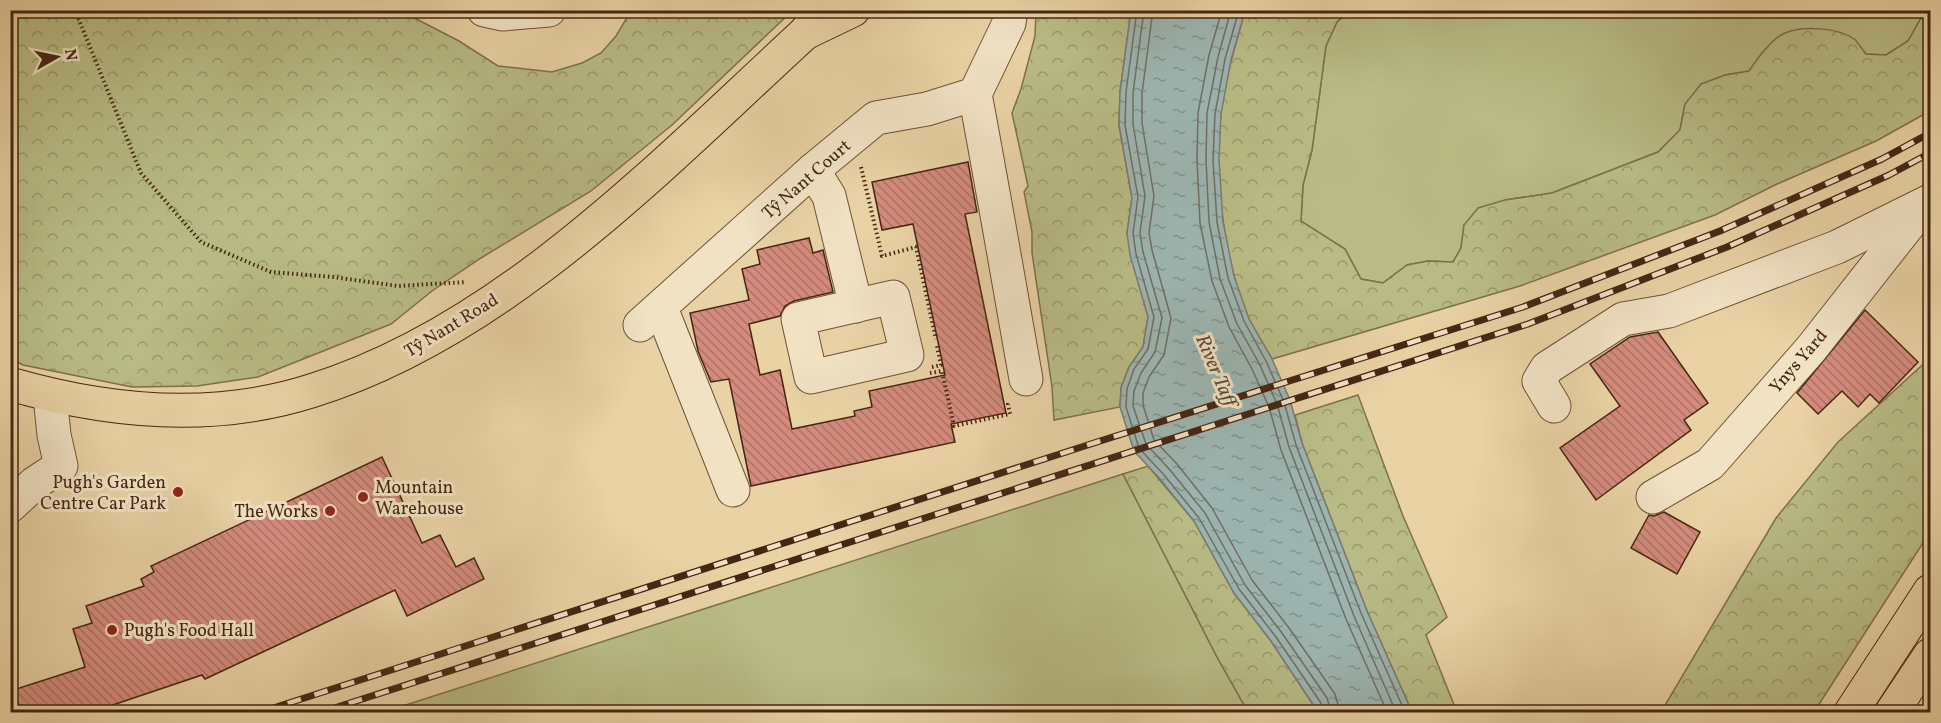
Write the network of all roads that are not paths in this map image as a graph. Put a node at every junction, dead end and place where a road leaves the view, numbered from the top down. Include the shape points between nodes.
1 (484, 10) edge
2 (549, 10) edge
3 (853, 10) edge
4 (1007, 15) edge
5 (813, 22) edge
6 (975, 94) junction
7 (813, 170) junction
8 (1928, 202) edge
9 (856, 306) dead end
10 (10, 384) edge
11 (1019, 388) road end
12 (50, 396) junction
13 (1554, 406) dead end
14 (733, 490) dead end
15 (1653, 497) dead end
16 (10, 506) edge
17 (1930, 591) edge
18 (1930, 655) edge
19 (1851, 712) edge
20 (1892, 712) edge

1 - 2 lane via 502,14
3 - 5 main road, Tŷ Nant Road
4 - 6 lane
5 - 12 main road, Tŷ Nant Road via 596,224 519,283 448,329 383,364 311,392 246,405 169,410
6 - 7 lane, Tŷ Nant Court via 927,109 876,118
6 - 11 lane via 994,194
7 - 9 lane via 829,196
7 - 14 lane, Tŷ Nant Court via 650,317
8 - 13 lane, Ynys Yard via 1837,248 1670,312 1623,319 1547,368 1539,381
8 - 15 lane, Ynys Yard via 1811,350 1710,464
10 - 12 main road, Tŷ Nant Road
12 - 16 lane via 61,466
17 - 19 main road
18 - 20 main road

